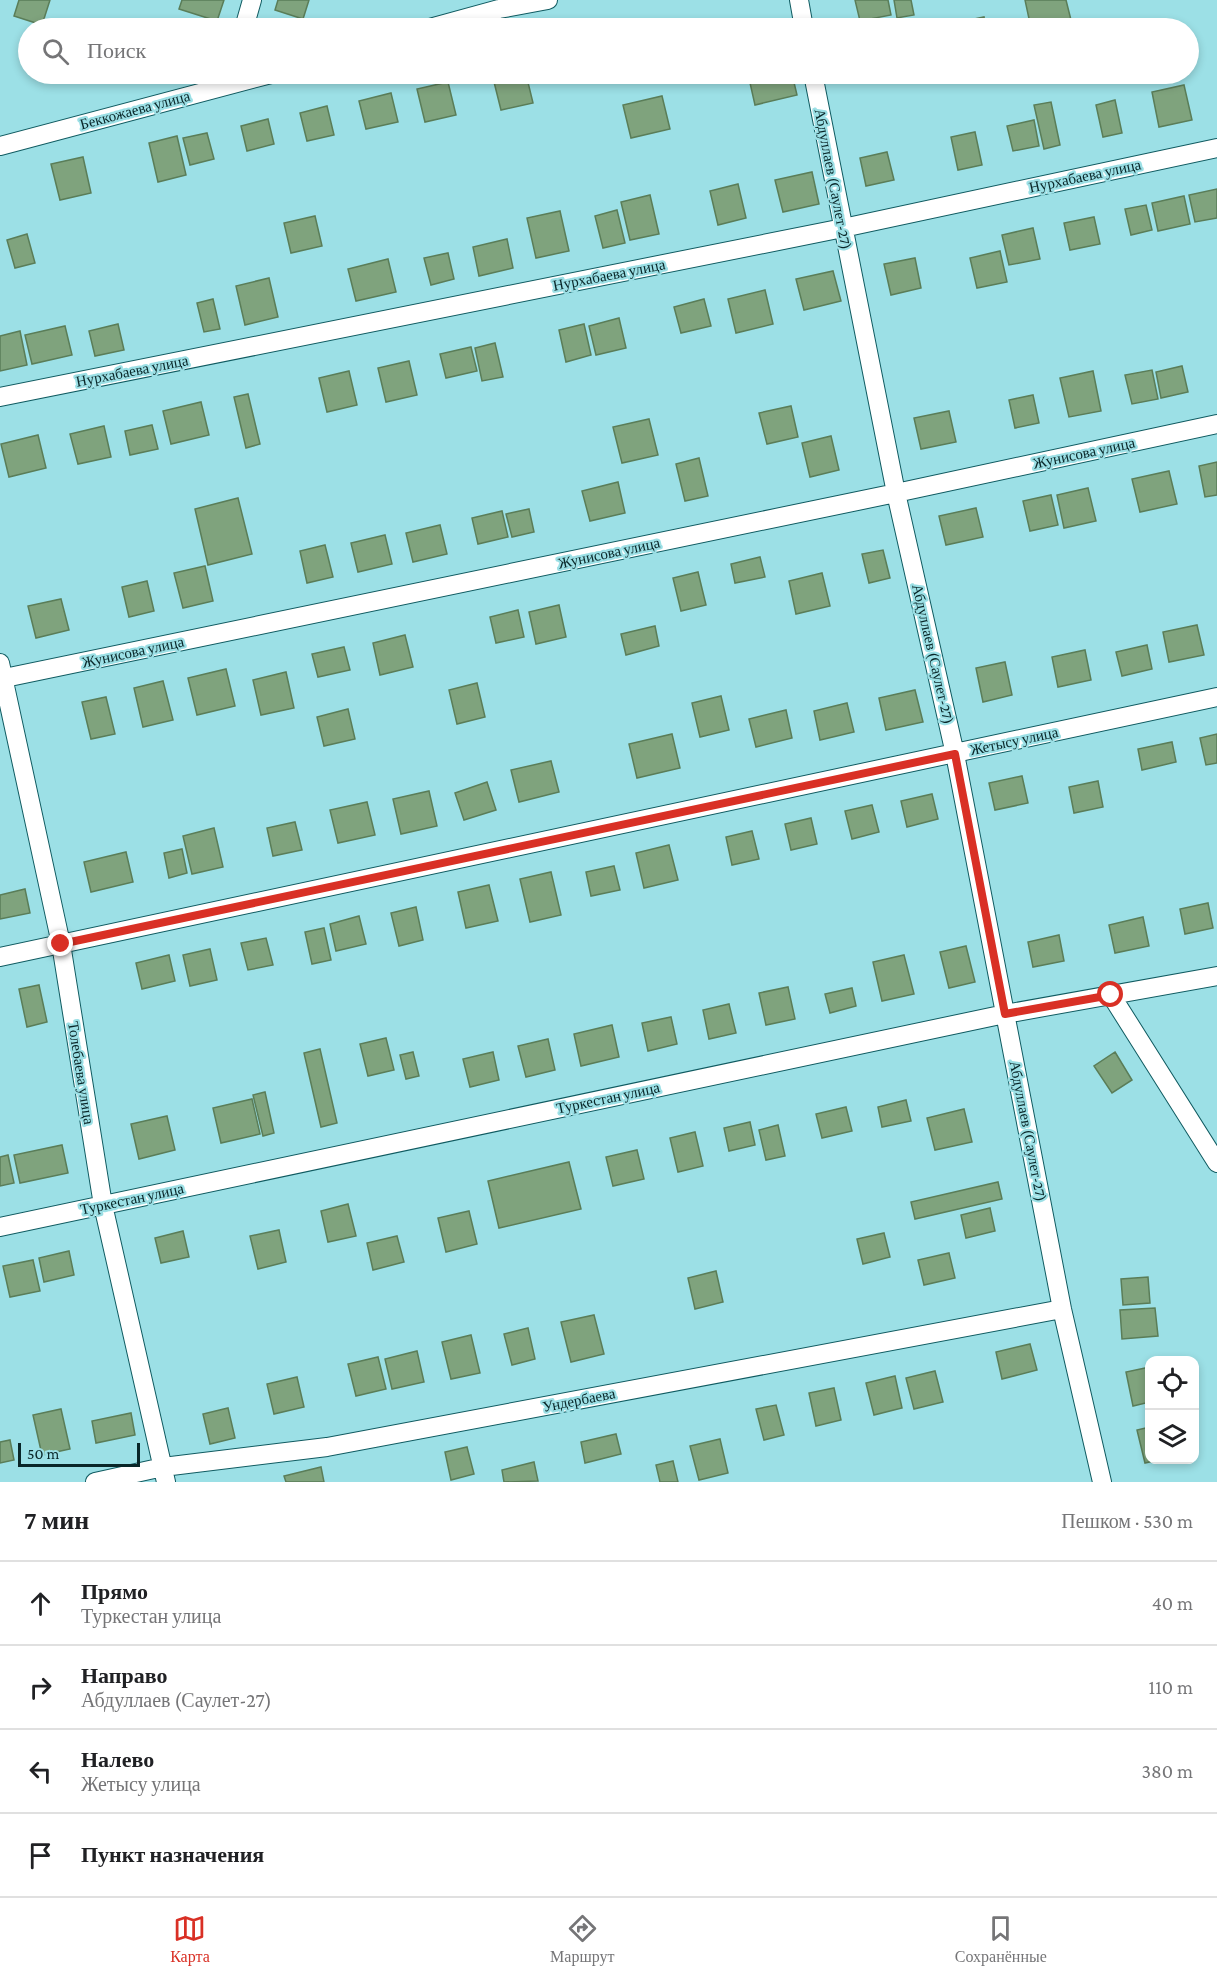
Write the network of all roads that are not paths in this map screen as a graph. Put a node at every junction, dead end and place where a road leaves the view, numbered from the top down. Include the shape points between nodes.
1 (252, 0) edge
2 (548, 0) edge
3 (799, 0) edge
4 (501, 4) edge
5 (247, 18) edge
6 (460, 18) edge
7 (802, 18) edge
8 (215, 84) edge
9 (815, 84) edge
10 (0, 146) edge
11 (1217, 148) edge
12 (843, 228) junction
13 (0, 398) edge
14 (1217, 424) edge
15 (896, 493) junction
16 (1, 674) edge
17 (1217, 697) edge
18 (955, 754) junction
19 (61, 944) junction
20 (0, 957) edge
21 (1217, 976) edge
22 (1111, 995) junction
23 (1005, 1014) junction
24 (1217, 1163) edge
25 (103, 1205) junction
26 (0, 1227) edge
27 (1062, 1309) junction
28 (165, 1474) edge
29 (95, 1482) edge
30 (1102, 1482) edge

1 - 5 street
2 - 4 street
3 - 7 street
4 - 6 street
8 - 10 street, Беккожаева улица
9 - 12 street, Абдуллаев (Саулет-27)
11 - 12 street, Нурхабаева улица
12 - 13 street, Нурхабаева улица
12 - 15 street, Абдуллаев (Саулет-27)
14 - 15 street, Жунисова улица
15 - 16 street, Жунисова улица
15 - 18 street, Абдуллаев (Саулет-27)
16 - 19 street, Толебаева улица
17 - 18 street, Жетысу улица
18 - 19 street, Жетысу улица
18 - 23 street, Абдуллаев (Саулет-27)
19 - 20 street, Жетысу улица
19 - 25 street, Толебаева улица
21 - 22 street, Туркестан улица
22 - 23 street, Туркестан улица
22 - 24 street
23 - 25 street, Туркестан улица
23 - 27 street, Абдуллаев (Саулет-27)
25 - 26 street, Туркестан улица
25 - 28 street, Толебаева улица
27 - 28 street, Ундербаева
27 - 30 street, Абдуллаев (Саулет-27)
28 - 29 street, Ундербаева

